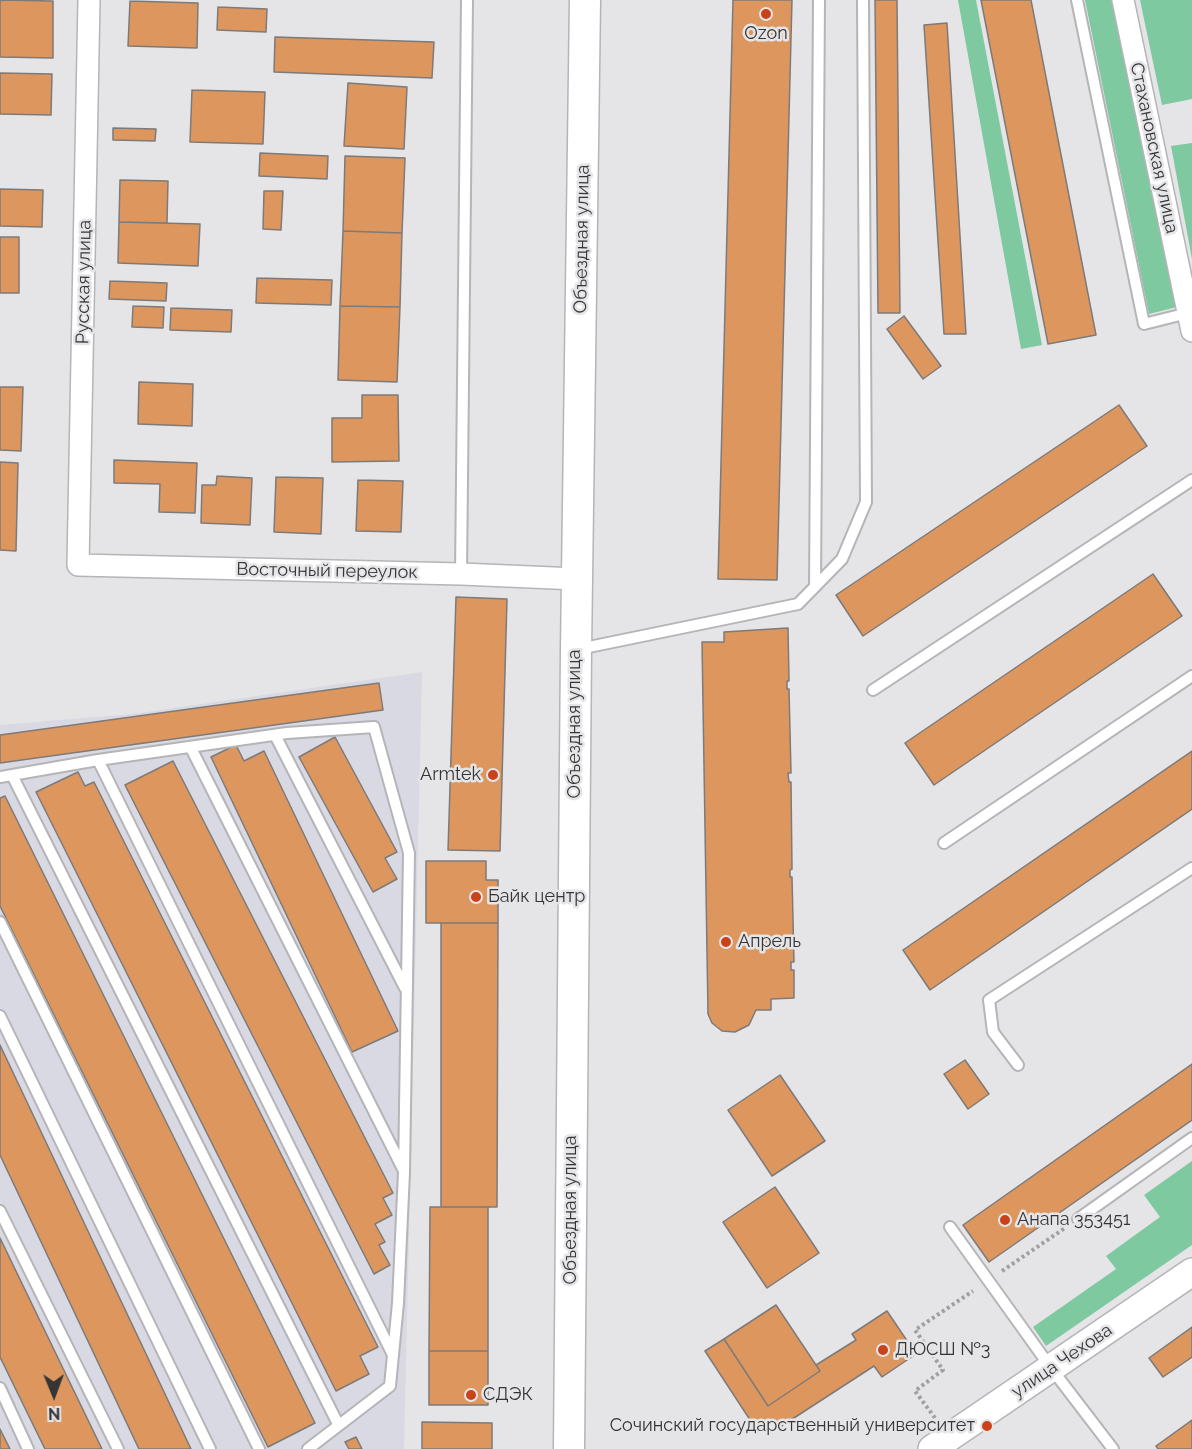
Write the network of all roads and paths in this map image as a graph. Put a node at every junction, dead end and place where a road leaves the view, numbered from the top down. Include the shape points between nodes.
1 (89, 0) edge
2 (467, 0) edge
3 (585, 0) edge
4 (819, 0) edge
5 (862, 0) edge
6 (1077, 0) edge
7 (1123, 0) edge
8 (1190, 322) edge
9 (1192, 480) edge
10 (78, 564) joint
11 (461, 574) junction
12 (577, 579) junction
13 (815, 587) junction
14 (576, 650) junction
15 (1192, 676) edge
16 (873, 690) dead end
17 (275, 735) junction
18 (191, 748) junction
19 (98, 760) junction
20 (12, 775) junction
21 (0, 777) edge
22 (944, 843) dead end
23 (1192, 868) edge
24 (0, 922) edge
25 (406, 990) junction
26 (0, 1016) edge
27 (1018, 1065) dead end
28 (1192, 1138) edge
29 (404, 1172) junction
30 (0, 1211) edge
31 (1078, 1219) joint
32 (950, 1227) dead end
33 (1192, 1272) edge
34 (988, 1281) junction
35 (393, 1356) junction
36 (1051, 1368) junction
37 (0, 1388) edge
38 (338, 1424) junction
39 (941, 1443) edge
40 (28, 1449) edge
41 (118, 1449) edge
42 (210, 1449) edge
43 (259, 1449) edge
44 (308, 1449) edge
45 (569, 1449) edge
46 (1113, 1449) edge

1 - 10 street, Русская улица
2 - 11 lane
3 - 12 main road, Объездная улица
4 - 13 lane
5 - 13 lane via 866,502 842,559
6 - 8 lane via 1144,324
7 - 8 street, Стахановская улица
9 - 16 lane
10 - 11 street, Восточный переулок
11 - 12 street, Восточный переулок
12 - 14 main road, Объездная улица
13 - 14 lane via 798,604
14 - 45 main road, Объездная улица
15 - 22 lane
17 - 18 lane
17 - 25 lane
17 - 25 lane via 374,727 409,853
18 - 19 lane
18 - 29 lane
19 - 20 lane
19 - 35 lane
20 - 21 lane
20 - 38 lane
23 - 27 lane via 989,1000 993,1032
24 - 43 lane
25 - 29 lane
26 - 42 lane
28 - 31 lane
29 - 35 lane
30 - 41 lane
31 - 34 path
32 - 34 lane
33 - 36 street, улица Чехова
34 - 36 lane
34 - 39 path via 915,1330 943,1370 915,1391
35 - 38 lane via 390,1386
36 - 39 street, улица Чехова
36 - 46 lane
37 - 40 lane
38 - 44 lane

